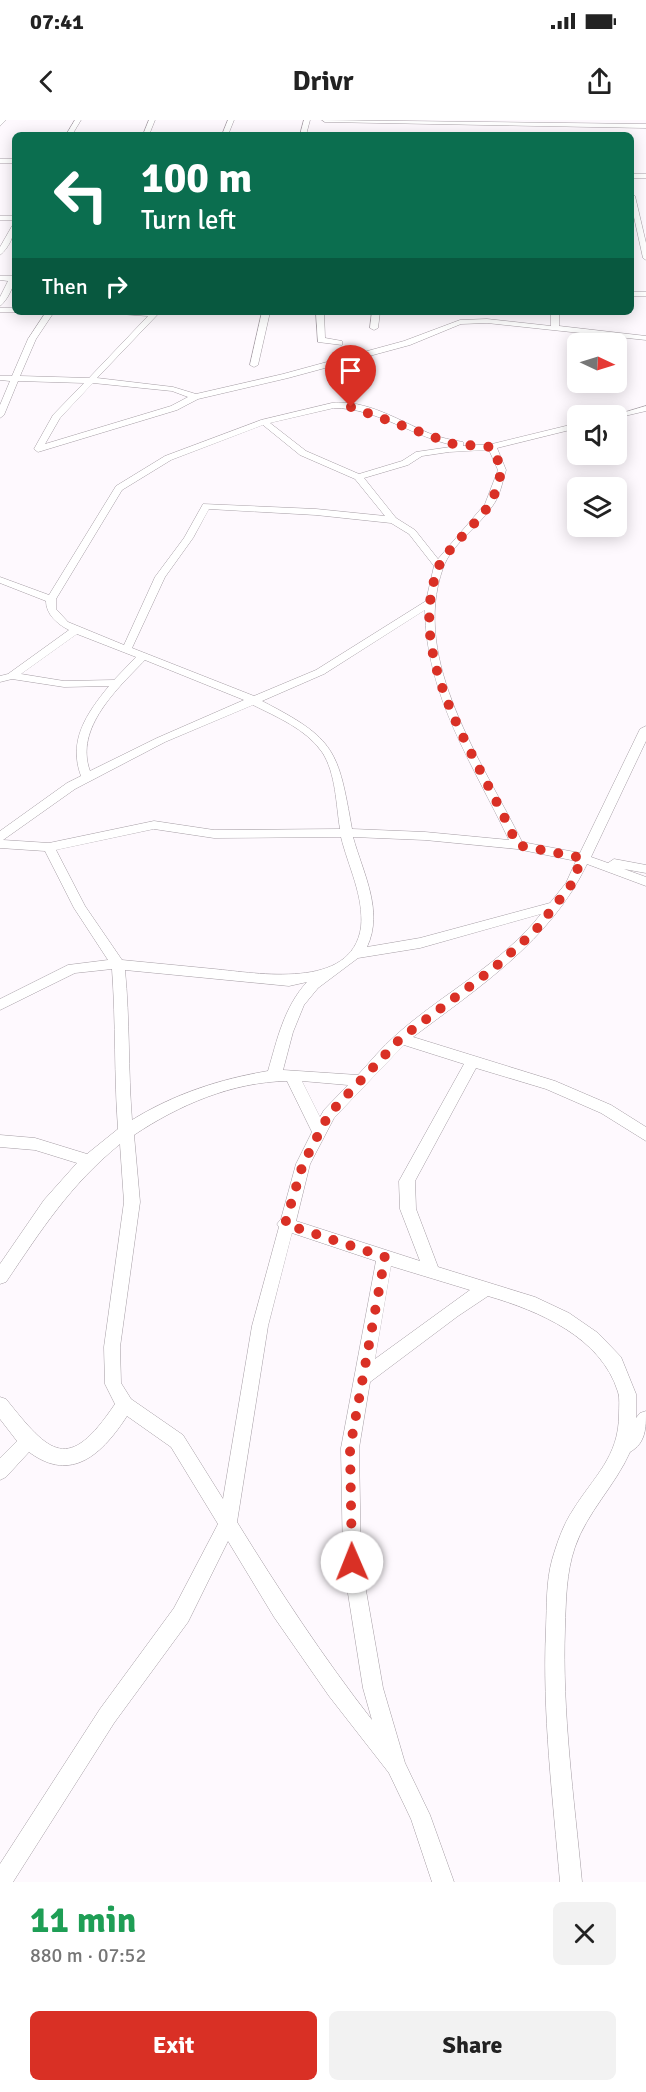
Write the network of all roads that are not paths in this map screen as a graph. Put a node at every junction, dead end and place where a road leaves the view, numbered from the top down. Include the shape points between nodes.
1 (3, 120) edge
2 (325, 120) edge
3 (342, 120) edge
4 (403, 121) edge
5 (514, 121) edge
6 (567, 122) edge
7 (536, 123) junction
8 (620, 123) edge
9 (0, 124) edge
10 (380, 124) edge
11 (457, 124) edge
12 (646, 126) edge
13 (538, 132) edge
14 (634, 206) edge
15 (12, 231) edge
16 (639, 232) edge
17 (0, 253) edge
18 (646, 258) edge
19 (12, 282) edge
20 (0, 304) edge
21 (48, 315) edge
22 (154, 315) edge
23 (265, 315) edge
24 (320, 315) edge
25 (376, 315) edge
26 (461, 315) edge
27 (555, 315) edge
28 (460, 322) junction
29 (374, 328) dead end
30 (555, 328) junction
31 (646, 338) edge
32 (339, 343) dead end
33 (254, 365) dead end
34 (0, 378) edge
35 (16, 378) junction
36 (90, 382) junction
37 (195, 397) junction
38 (646, 408) edge
39 (627, 413) edge
40 (0, 416) edge
41 (264, 422) junction
42 (567, 428) edge
43 (492, 447) junction
44 (358, 477) junction
45 (393, 520) junction
46 (439, 566) junction
47 (1, 582) edge
48 (51, 599) junction
49 (429, 603) junction
50 (76, 630) junction
51 (126, 651) junction
52 (142, 657) junction
53 (12, 676) junction
54 (0, 679) edge
55 (117, 683) junction
56 (257, 701) junction
57 (646, 729) edge
58 (87, 778) junction
59 (347, 833) junction
60 (0, 837) edge
61 (0, 844) edge
62 (517, 845) junction
63 (49, 847) junction
64 (582, 858) junction
65 (646, 869) edge
66 (646, 882) edge
67 (554, 906) junction
68 (356, 954) junction
69 (117, 964) junction
70 (325, 974) junction
71 (0, 1005) edge
72 (400, 1039) junction
73 (473, 1060) junction
74 (274, 1076) junction
75 (292, 1076) junction
76 (360, 1081) junction
77 (125, 1132) junction
78 (320, 1132) junction
79 (646, 1135) edge
80 (0, 1140) edge
81 (91, 1161) junction
82 (285, 1224) junction
83 (385, 1257) junction
84 (432, 1272) junction
85 (0, 1277) edge
86 (487, 1288) junction
87 (363, 1378) junction
88 (125, 1405) junction
89 (0, 1406) edge
90 (646, 1419) edge
91 (28, 1441) junction
92 (619, 1456) junction
93 (0, 1471) edge
94 (228, 1522) junction
95 (396, 1766) junction
96 (1, 1882) edge
97 (443, 1882) edge
98 (571, 1882) edge

1 - 9 street
2 - 3 street
3 - 10 street
4 - 10 street
4 - 11 street
5 - 7 street
5 - 11 street
6 - 7 street
6 - 8 street
7 - 13 street
8 - 12 street
14 - 16 street
15 - 17 street
16 - 18 street
19 - 20 street
21 - 35 street via 32,339
22 - 36 street
23 - 33 street
24 - 32 street via 321,340
25 - 29 street
26 - 28 street
27 - 30 street
28 - 30 street
28 - 37 street via 407,343
30 - 31 street
34 - 35 street
35 - 36 street
35 - 40 street
36 - 37 street via 154,385
36 - 37 street via 56,417 38,449 174,408
38 - 39 street
41 - 43 street via 335,404 375,414 453,444
41 - 44 street via 303,453
41 - 48 street via 168,458 119,488
42 - 43 street
43 - 44 street via 419,454 405,463
43 - 46 street via 502,470 489,506
44 - 45 street
45 - 46 street via 412,532
45 - 51 street via 206,506 160,577
46 - 49 street
47 - 48 street
48 - 50 street via 51,609 64,624
49 - 56 street via 320,672
49 - 62 street via 430,631 450,710
50 - 51 street
50 - 53 street
51 - 52 street
52 - 55 street
52 - 56 street
53 - 54 street
53 - 55 street via 64,684
55 - 58 street via 84,736 80,758
56 - 58 street via 161,740
56 - 59 street via 312,735 327,751
57 - 64 street
58 - 60 street via 54,796
59 - 62 street
59 - 63 street via 214,834 154,825
59 - 68 street via 367,919 365,938
61 - 63 street
62 - 64 street
63 - 69 street via 80,908
64 - 65 street
64 - 66 street
64 - 67 street via 571,885
67 - 68 street via 420,943
67 - 72 street via 535,931 494,968
68 - 70 street
69 - 70 street via 289,981
69 - 71 street via 73,968
69 - 77 street
70 - 74 street via 306,992 290,1019
72 - 73 street
72 - 76 street
73 - 79 street via 606,1109
73 - 84 street via 407,1181 408,1209
74 - 75 street
74 - 77 street via 170,1104
75 - 76 street
75 - 78 street
76 - 78 street via 329,1114
77 - 81 street
77 - 88 street via 132,1202 112,1347 113,1384
78 - 82 street via 303,1164
80 - 81 street via 35,1144
81 - 85 street via 49,1204
82 - 83 street
82 - 94 street via 260,1326
83 - 84 street
83 - 87 street
84 - 86 street
86 - 87 street
86 - 92 street via 543,1306 577,1323 604,1345 625,1379 630,1409 628,1432
87 - 95 street via 350,1448 352,1562 373,1688
88 - 91 street via 106,1433 88,1451 73,1458 46,1455
88 - 94 street via 177,1441
89 - 91 street
90 - 92 street
91 - 93 street
92 - 98 street via 577,1521 559,1570 553,1659
94 - 95 street via 281,1610
94 - 96 street via 181,1615 107,1716
95 - 97 street via 420,1815

